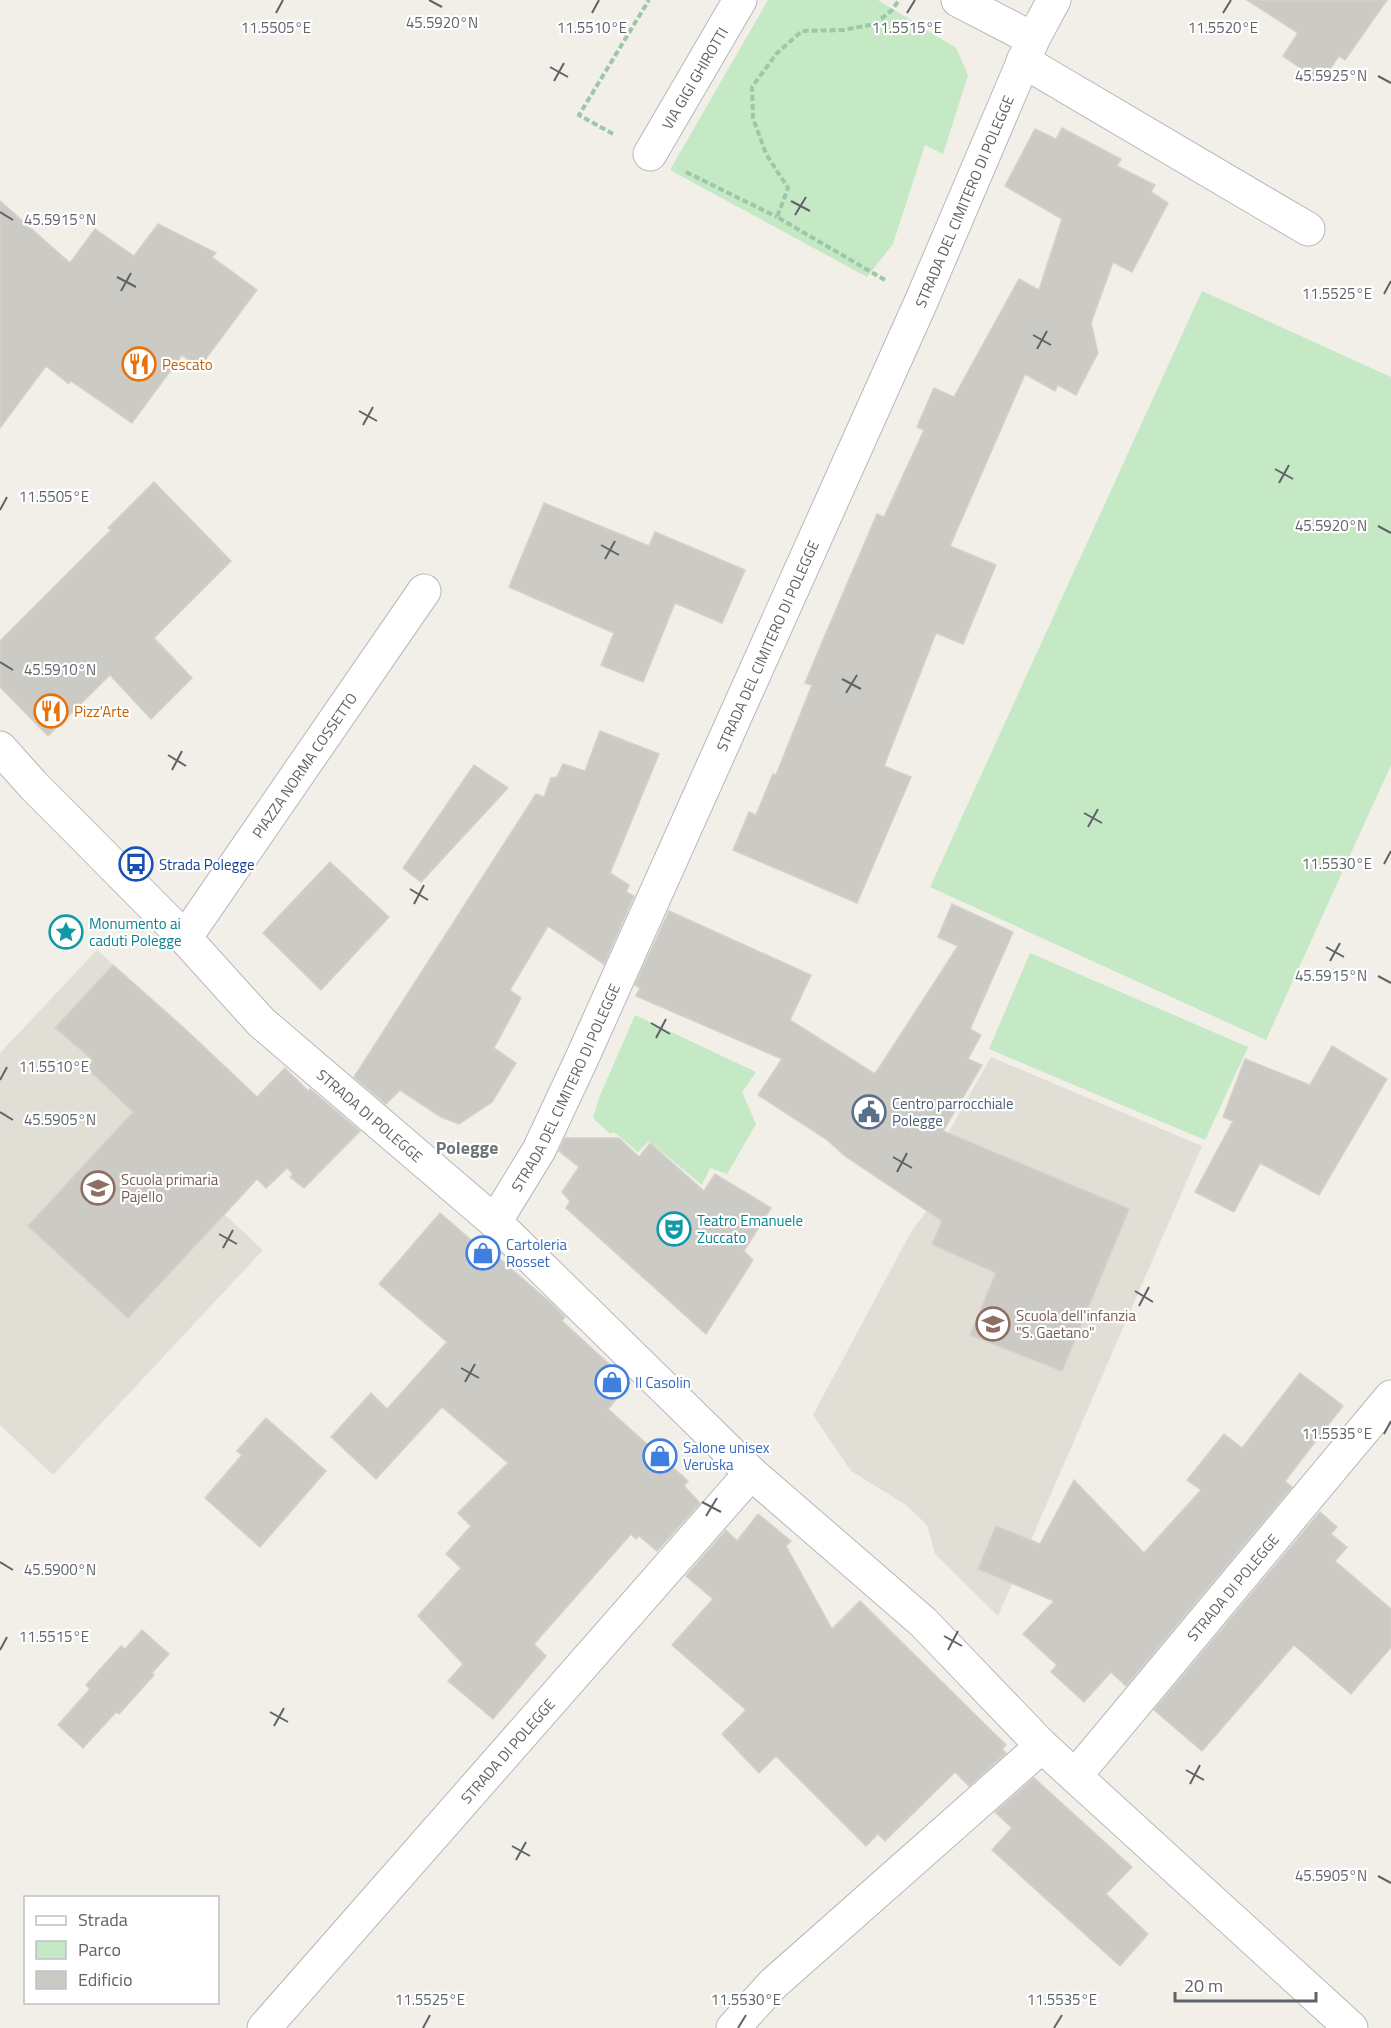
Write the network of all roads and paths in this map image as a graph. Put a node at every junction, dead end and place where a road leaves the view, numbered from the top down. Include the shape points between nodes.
1 (649, 0) edge
2 (740, 0) edge
3 (899, 0) edge
4 (958, 0) edge
5 (1054, 0) edge
6 (1028, 50) junction
7 (579, 115) dead end
8 (650, 154) joint
9 (777, 217) junction
10 (1308, 229) dead end
11 (921, 302) junction
12 (424, 591) dead end
13 (0, 748) edge
14 (185, 938) junction
15 (495, 1222) junction
16 (1391, 1397) edge
17 (751, 1473) junction
18 (1042, 1746) junction
19 (1074, 1776) junction
20 (264, 2028) edge
21 (733, 2028) edge
22 (1351, 2028) edge

1 - 7 path
2 - 8 street, VIA GIGI GHIROTTI
3 - 9 path via 875,24 802,31 777,52 752,87 753,117 766,154 788,188
4 - 6 street
5 - 6 street, STRADA DEL CIMITERO DI POLEGGE
6 - 10 street
6 - 11 street, STRADA DEL CIMITERO DI POLEGGE
8 - 9 path
9 - 11 path
11 - 15 street, STRADA DEL CIMITERO DI POLEGGE via 584,1056 539,1150
12 - 14 street, PIAZZA NORMA COSSETTO
13 - 14 street, STRADA DI POLEGGE
14 - 15 street, STRADA DI POLEGGE via 261,1022
15 - 17 street, STRADA DI POLEGGE
16 - 19 street, STRADA DI POLEGGE
17 - 18 street, STRADA DI POLEGGE via 923,1622
17 - 20 street, STRADA DI POLEGGE
18 - 19 street, STRADA DI POLEGGE
18 - 21 street via 773,1984
19 - 22 street, STRADA DI POLEGGE

